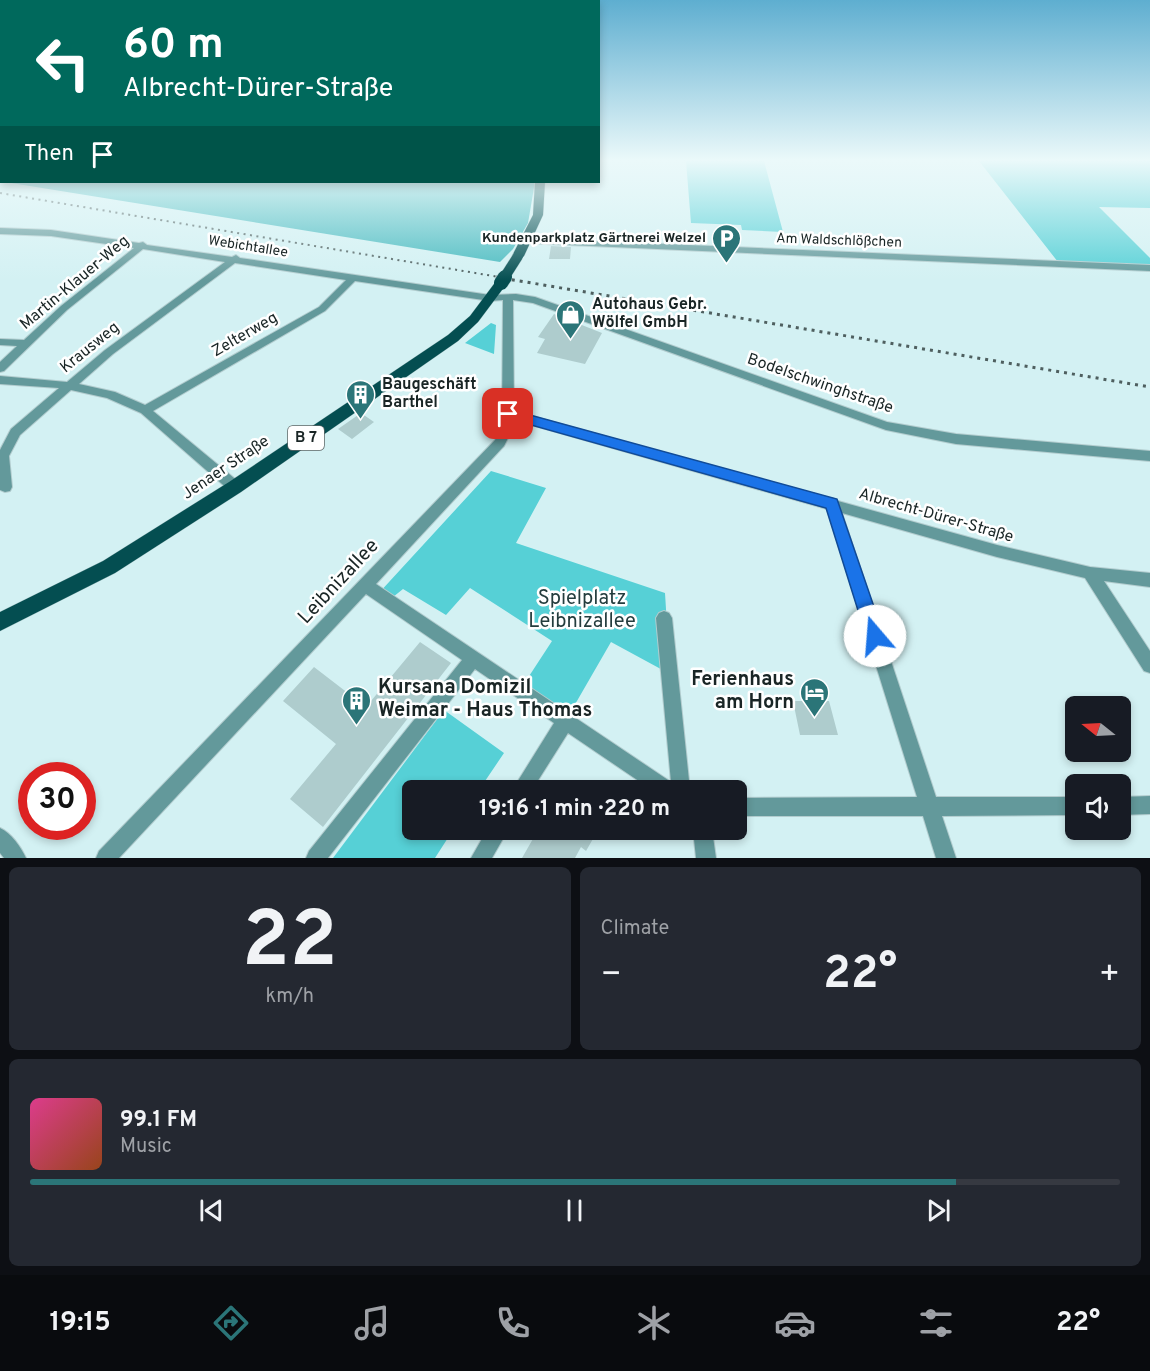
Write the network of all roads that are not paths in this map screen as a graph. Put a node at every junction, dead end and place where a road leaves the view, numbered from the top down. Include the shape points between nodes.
1 (539, 201) edge
2 (0, 231) edge
3 (526, 242) junction
4 (143, 245) junction
5 (236, 258) junction
6 (1150, 268) edge
7 (354, 277) junction
8 (508, 297) junction
9 (490, 298) junction
10 (0, 342) edge
11 (26, 343) junction
12 (0, 368) edge
13 (0, 380) edge
14 (71, 385) junction
15 (145, 410) junction
16 (508, 414) junction
17 (1150, 456) edge
18 (5, 487) dead end
19 (235, 487) junction
20 (832, 503) junction
21 (1090, 573) junction
22 (1150, 580) edge
23 (365, 585) junction
24 (664, 618) dead end
25 (0, 622) edge
26 (473, 658) junction
27 (1150, 665) edge
28 (566, 720) junction
29 (528, 780) edge
30 (653, 780) edge
31 (680, 780) edge
32 (1150, 805) edge
33 (1065, 806) edge
34 (1131, 806) edge
35 (747, 807) edge
36 (930, 807) junction
37 (0, 838) edge
38 (492, 840) edge
39 (704, 840) edge
40 (16, 858) edge
41 (106, 858) edge
42 (316, 858) edge
43 (481, 858) edge
44 (706, 858) edge
45 (946, 858) edge

1 - 3 main road, B 7 via 538,215
2 - 4 street, Webichtallee
3 - 6 street, Am Waldschlößchen
3 - 9 main road, Jenaer Straße / B 7, bridge
4 - 5 street, Webichtallee
4 - 11 street, Martin-Klauer-Weg
5 - 7 street, Webichtallee
5 - 14 street, Krausweg
7 - 9 street, Webichtallee
7 - 15 street, Zelterweg via 322,309
8 - 9 street, Bodelschwinghstraße
8 - 16 street, Leibnizallee
8 - 17 street, Bodelschwinghstraße via 542,303 886,426 956,439
9 - 19 main road, Jenaer Straße / B 7 via 453,338
10 - 11 street
11 - 12 street, Martin-Klauer-Weg
13 - 14 street
14 - 15 street via 116,397
14 - 18 street, Krausweg via 9,440 3,456
15 - 19 street
16 - 20 street, Albrecht-Dürer-Straße
16 - 23 street, Leibnizallee via 500,443
19 - 25 main road, Jenaer Straße / B 7 via 109,567
20 - 21 street, Albrecht-Dürer-Straße via 997,551
20 - 36 street
21 - 22 street, Albrecht-Dürer-Straße
21 - 27 street
23 - 26 street
23 - 41 street, Leibnizallee
24 - 31 street
26 - 28 street
26 - 42 street
28 - 29 street
28 - 30 street
32 - 34 street
33 - 36 street
35 - 36 street
36 - 45 street
37 - 40 street
38 - 43 street
39 - 44 street

